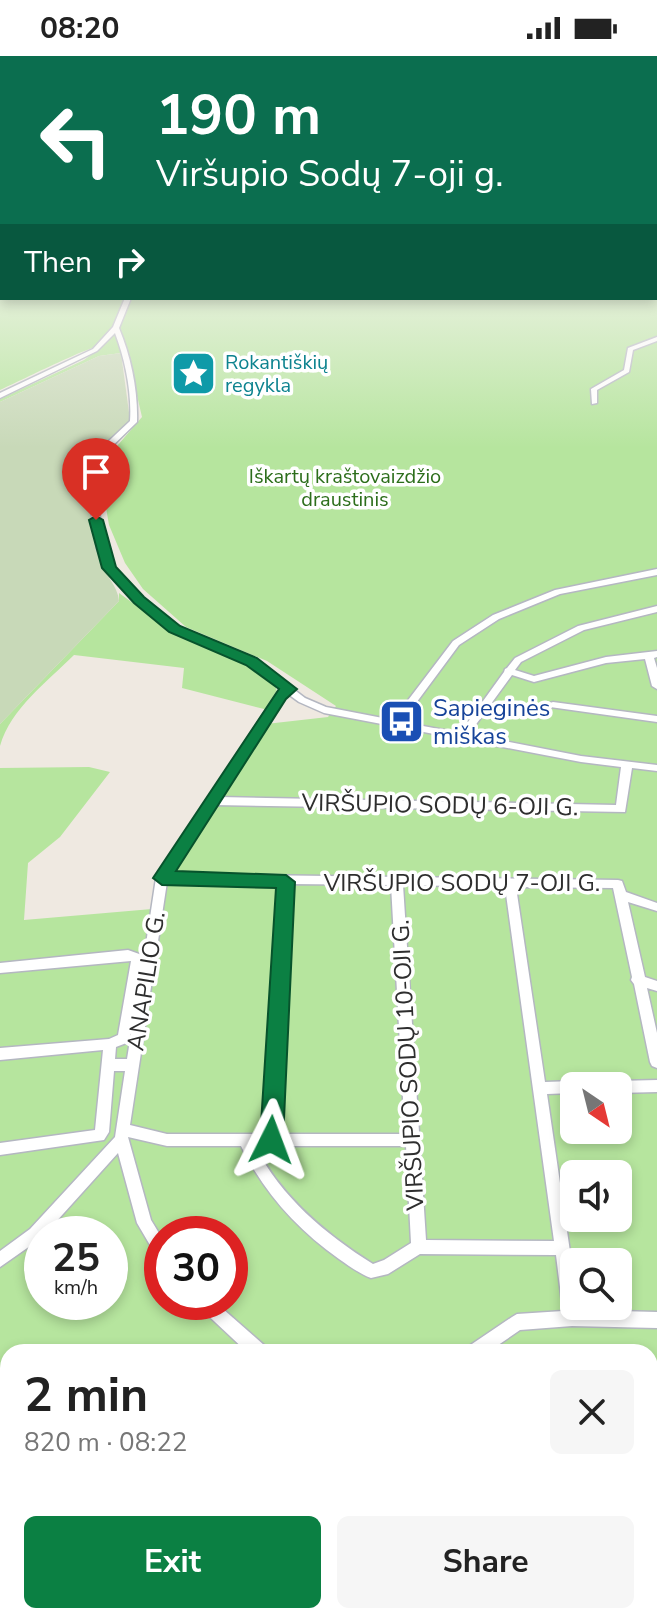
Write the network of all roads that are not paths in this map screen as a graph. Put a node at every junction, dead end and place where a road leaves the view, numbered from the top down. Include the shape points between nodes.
1 (127, 301) edge
2 (116, 328) junction
3 (657, 339) edge
4 (0, 396) edge
5 (594, 403) dead end
6 (657, 572) edge
7 (657, 609) edge
8 (653, 655) edge
9 (508, 671) junction
10 (656, 680) edge
11 (289, 689) junction
12 (553, 705) dead end
13 (657, 719) edge
14 (395, 724) junction
15 (462, 737) junction
16 (627, 764) junction
17 (657, 768) edge
18 (213, 801) junction
19 (162, 878) junction
20 (286, 882) junction
21 (510, 882) junction
22 (397, 883) junction
23 (619, 890) junction
24 (657, 907) edge
25 (0, 968) edge
26 (637, 980) junction
27 (657, 986) edge
28 (110, 1044) junction
29 (0, 1054) edge
30 (657, 1062) edge
31 (107, 1065) junction
32 (133, 1065) junction
33 (657, 1086) edge
34 (560, 1087) edge
35 (632, 1087) edge
36 (538, 1088) junction
37 (123, 1135) junction
38 (245, 1140) junction
39 (271, 1140) junction
40 (411, 1140) junction
41 (0, 1149) edge
42 (144, 1223) edge
43 (419, 1247) junction
44 (562, 1248) joint
45 (0, 1260) edge
46 (560, 1319) edge
47 (632, 1319) edge
48 (224, 1320) edge
49 (657, 1320) edge
50 (250, 1344) edge
51 (486, 1344) edge

1 - 2 street
2 - 4 street via 88,355
2 - 11 street via 135,414 89,474 106,561 124,587 175,629 251,661
3 - 5 street via 630,349 627,371 594,389
6 - 14 street via 558,592 496,617 456,643
7 - 9 street via 575,630 523,657
8 - 9 street via 606,660 534,679
8 - 10 street
9 - 15 street
11 - 14 street via 324,710
11 - 18 street, ANAPILIO G. via 280,695
12 - 13 street
14 - 15 street
15 - 16 street
16 - 17 street
16 - 18 street, VIRŠUPIO SODŲ 6-OJI G. via 621,809
18 - 19 street, ANAPILIO G.
19 - 20 street, VIRŠUPIO SODŲ 7-OJI G.
19 - 32 street, ANAPILIO G.
20 - 22 street, VIRŠUPIO SODŲ 7-OJI G.
20 - 39 street
21 - 22 street, VIRŠUPIO SODŲ 7-OJI G.
21 - 23 street, VIRŠUPIO SODŲ 7-OJI G.
21 - 36 street
22 - 40 street, VIRŠUPIO SODŲ 10-OJI G.
23 - 24 street, VIRŠUPIO SODŲ 7-OJI G.
23 - 26 street
25 - 28 street via 138,958 124,1038
26 - 27 street
26 - 30 street
28 - 29 street
28 - 31 street
31 - 32 street
31 - 41 street via 99,1136
32 - 37 street, ANAPILIO G.
33 - 35 street
34 - 36 street
36 - 44 street
37 - 38 street
37 - 42 street
37 - 45 street via 35,1234
38 - 39 street
38 - 43 street via 275,1191 345,1255 377,1272
39 - 40 street
40 - 43 street, VIRŠUPIO SODŲ 10-OJI G.
43 - 44 street
46 - 51 street via 517,1322
47 - 49 street
48 - 50 street

